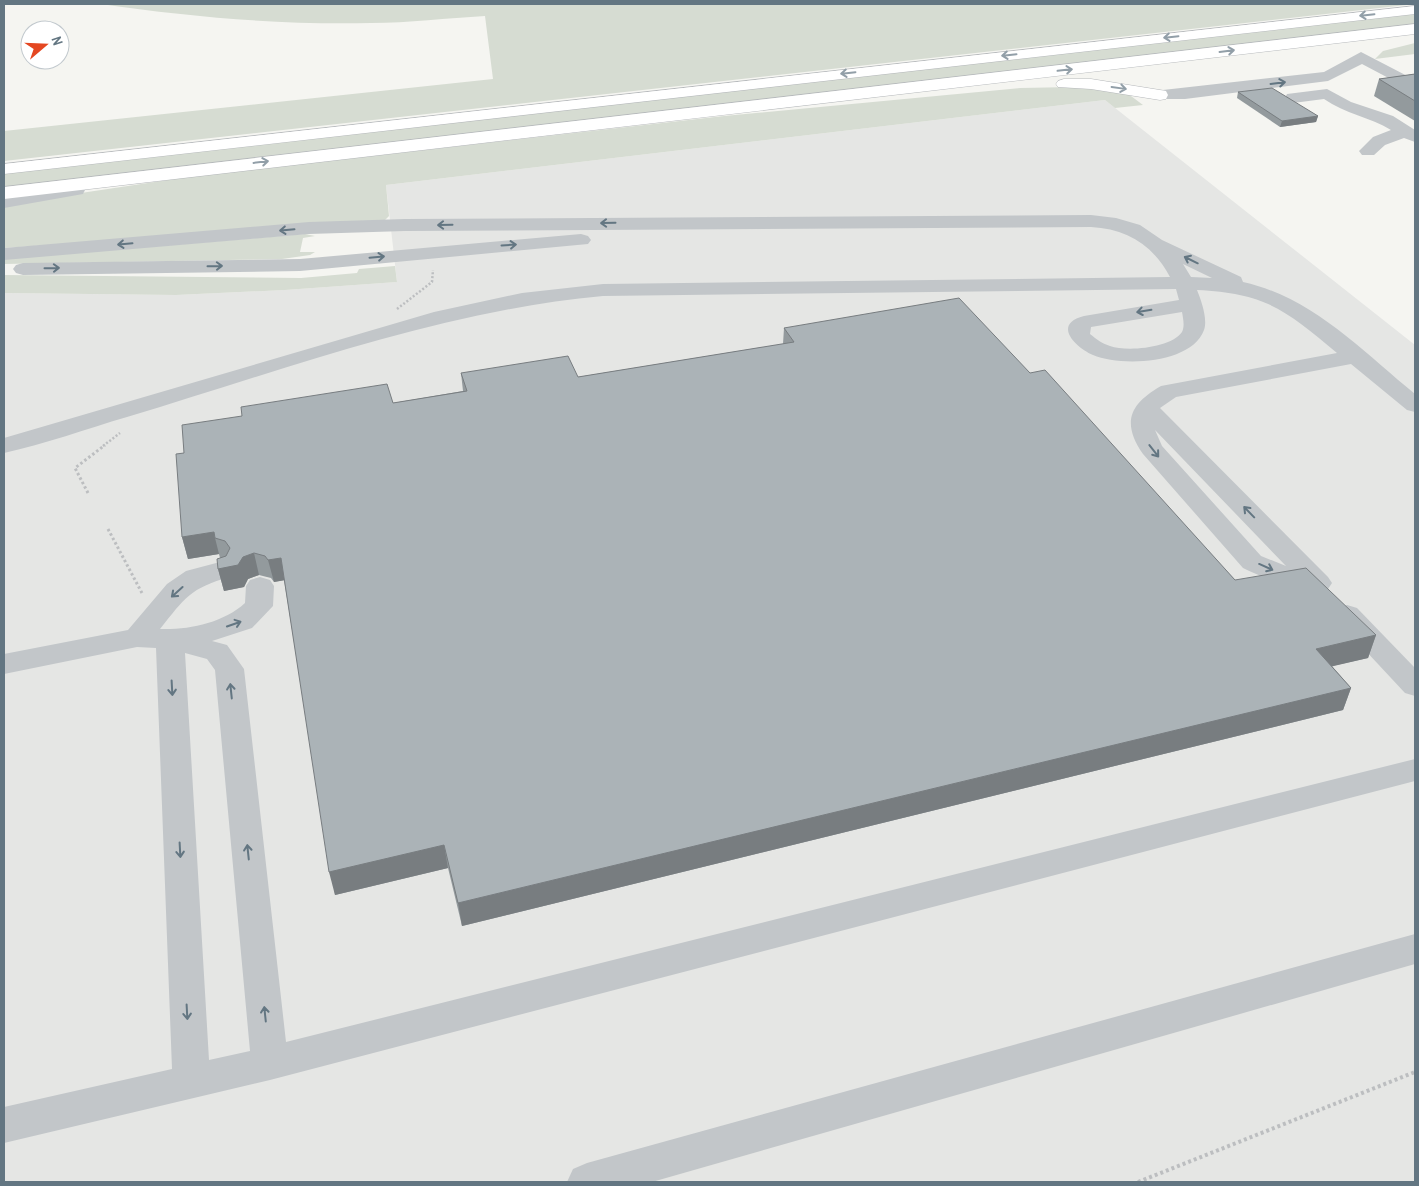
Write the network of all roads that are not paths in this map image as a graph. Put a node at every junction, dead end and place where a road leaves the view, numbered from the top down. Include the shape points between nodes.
1 (1415, 10) edge
2 (1415, 30) edge
3 (1415, 40) edge
4 (1361, 57) junction
5 (1328, 76) junction
6 (1415, 86) edge
7 (1327, 94) junction
8 (1160, 95) junction
9 (1278, 100) edge
10 (1220, 108) dead end
11 (1410, 134) edge
12 (426, 142) junction
13 (1368, 150) dead end
14 (240, 165) junction
15 (4, 169) edge
16 (4, 192) edge
17 (4, 202) edge
18 (484, 224) junction
19 (866, 224) junction
20 (309, 228) junction
21 (1154, 242) junction
22 (484, 247) junction
23 (4, 254) edge
24 (300, 265) junction
25 (4, 268) edge
26 (1114, 284) junction
27 (1251, 288) junction
28 (1189, 294) junction
29 (1356, 356) junction
30 (1415, 406) edge
31 (4, 446) edge
32 (220, 571) edge
33 (260, 586) dead end
34 (162, 627) junction
35 (4, 664) edge
36 (1415, 686) edge
37 (1415, 770) edge
38 (1415, 949) edge
39 (270, 1062) junction
40 (191, 1080) junction
41 (4, 1125) edge
42 (586, 1182) edge

1 -> 15 highway
12 -> 2 highway
3 - 4 highway via 1396,43
4 - 5 lane
4 - 6 lane
5 - 7 lane
8 -> 5 lane
7 - 9 lane
7 - 11 lane via 1346,106 1387,120
8 - 10 lane
12 -> 8 highway via 534,135 1038,83 1091,84
11 - 13 lane via 1379,141
14 -> 12 highway
14 - 16 highway
14 - 17 lane
19 -> 18 lane
18 -> 20 lane
18 - 22 lane
19 - 21 lane via 1091,221 1126,226
22 -> 19 lane via 712,230
20 -> 23 lane
20 - 24 lane via 328,232 335,238 337,247 326,257
21 - 26 lane via 1153,260 1147,272
27 -> 21 lane
21 - 28 lane
24 -> 22 lane
25 -> 24 lane
26 - 28 lane
26 - 31 lane via 603,290 544,295 357,340
27 - 28 lane via 1222,284
27 - 29 lane via 1301,312
28 -> 28 lane via 1084,322 1079,327 1079,336 1094,348 1110,354 1135,356 1175,348 1188,341 1194,329
29 - 30 lane
29 - 36 lane via 1169,391 1146,407 1142,433 1152,449 1252,562 1319,584
32 -> 34 lane via 196,577 177,590
34 -> 33 lane via 211,632 242,621 259,606
34 - 35 lane via 138,638
39 -> 34 lane via 229,669 217,652
34 -> 40 lane
37 - 39 lane
38 - 42 lane
39 - 40 lane
40 - 41 lane

